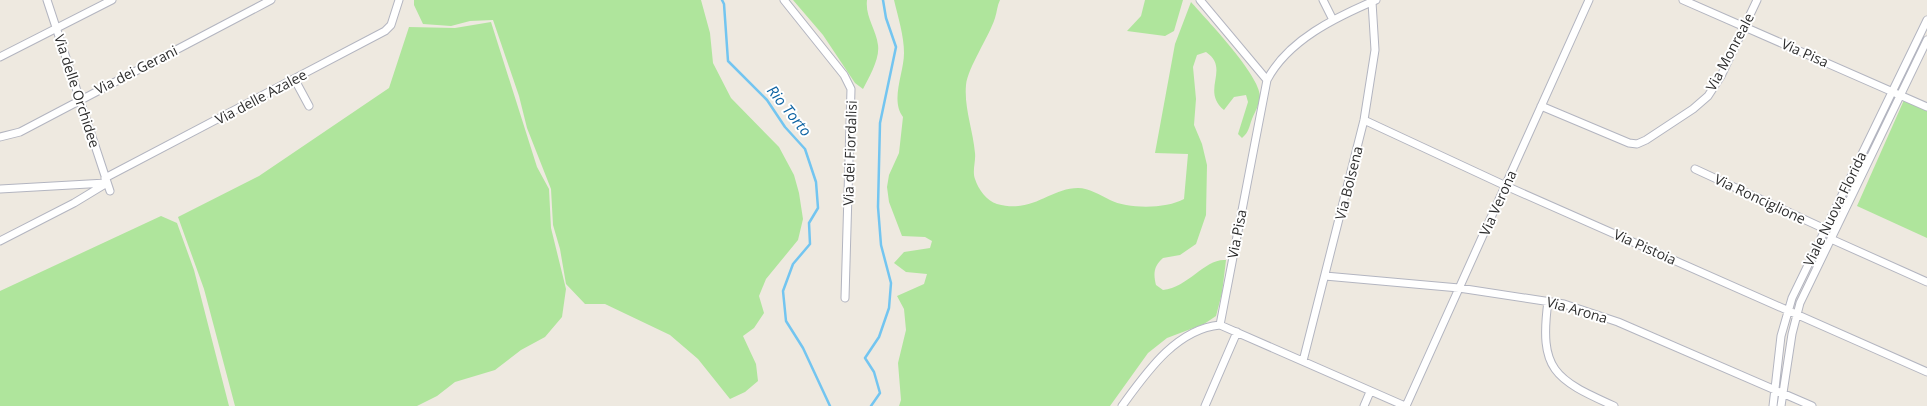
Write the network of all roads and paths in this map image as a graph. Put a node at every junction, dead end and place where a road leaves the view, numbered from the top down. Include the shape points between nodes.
1 (47, 0) edge
2 (112, 0) edge
3 (271, 0) edge
4 (399, 0) edge
5 (784, 0) edge
6 (1200, 0) edge
7 (1323, 0) edge
8 (1589, 0) edge
9 (1683, 0) edge
10 (1757, 0) edge
11 (1374, 1) edge
12 (1334, 20) junction
13 (1927, 20) edge
14 (57, 27) junction
15 (1744, 28) junction
16 (1927, 40) edge
17 (0, 57) edge
18 (295, 80) junction
19 (1267, 80) junction
20 (1896, 94) junction
21 (80, 100) junction
22 (309, 106) dead end
23 (1542, 106) junction
24 (1927, 107) edge
25 (1364, 120) junction
26 (0, 137) edge
27 (1695, 169) dead end
28 (106, 180) junction
29 (1849, 181) junction
30 (1857, 184) junction
31 (1506, 186) junction
32 (0, 189) edge
33 (110, 191) dead end
34 (1825, 229) junction
35 (1830, 239) junction
36 (0, 241) edge
37 (1326, 276) junction
38 (1927, 282) edge
39 (1460, 288) junction
40 (844, 298) dead end
41 (1548, 301) junction
42 (1788, 310) junction
43 (1796, 314) junction
44 (1220, 325) junction
45 (1237, 332) junction
46 (1304, 361) junction
47 (1927, 372) edge
48 (1775, 390) junction
49 (1370, 392) junction
50 (1783, 394) junction
51 (1122, 406) edge
52 (1205, 406) edge
53 (1364, 406) edge
54 (1406, 406) edge
55 (1614, 406) edge
56 (1773, 406) edge
57 (1782, 406) edge
58 (1812, 406) edge

1 - 14 street, Via delle Orchidee
2 - 14 street
3 - 21 street, Via dei Gerani
4 - 18 street, Via delle Azalee via 391,24 385,31
5 - 40 street, Via dei Fiordalisi via 844,75 851,89
6 - 19 street
7 - 12 street
8 - 23 street, Via Verona
9 - 15 street, Via Pisa
10 - 15 street, Via Monreale
11 - 12 street, Via Pisa
11 - 25 street, Via Bolsena via 1376,50
12 - 19 street, Via Pisa via 1292,49
13 - 20 street, Viale Nuova Florida
14 - 17 street
14 - 21 street, Via delle Orchidee
15 - 20 street, Via Pisa
15 - 23 street, Via Monreale via 1708,96 1640,143 1629,143
16 - 20 street, Viale Nuova Florida
18 - 22 street
18 - 28 street, Via delle Azalee
19 - 44 street, Via Pisa
20 - 24 street, Via Pisa
20 - 29 street, Viale Nuova Florida
20 - 30 street, Viale Nuova Florida
21 - 26 street, Via dei Gerani via 20,132
21 - 28 street, Via delle Orchidee
23 - 31 street, Via Verona
25 - 31 street, Via Pistoia
25 - 37 street, Via Bolsena
27 - 34 street, Via Ronciglione
28 - 32 street
28 - 33 street, Via delle Orchidee
28 - 36 street via 74,203
29 - 30 street
29 - 34 street, Viale Nuova Florida
30 - 35 street, Viale Nuova Florida
31 - 39 street, Via Verona
31 - 42 street, Via Pistoia
34 - 35 street
34 - 42 street, Viale Nuova Florida
35 - 38 street
35 - 43 street, Viale Nuova Florida
37 - 39 street, Via Arona
37 - 46 street, Via Bolsena
39 - 41 street, Via Arona
39 - 54 street, Via Verona
41 - 48 street, Via Arona via 1618,322
41 - 55 street via 1544,336 1546,352 1553,365 1572,386
42 - 43 street, Via Pistoia
42 - 48 street, Viale Nuova Florida
43 - 47 street, Via Pistoia
43 - 50 street, Viale Nuova Florida
44 - 45 street
44 - 51 street via 1197,331 1176,344 1148,371
45 - 46 street
45 - 52 street
46 - 49 street
48 - 50 street, Via Arona
48 - 56 street, Viale Nuova Florida
49 - 53 street
49 - 54 street
50 - 57 street, Viale Nuova Florida
50 - 58 street, Via Arona

